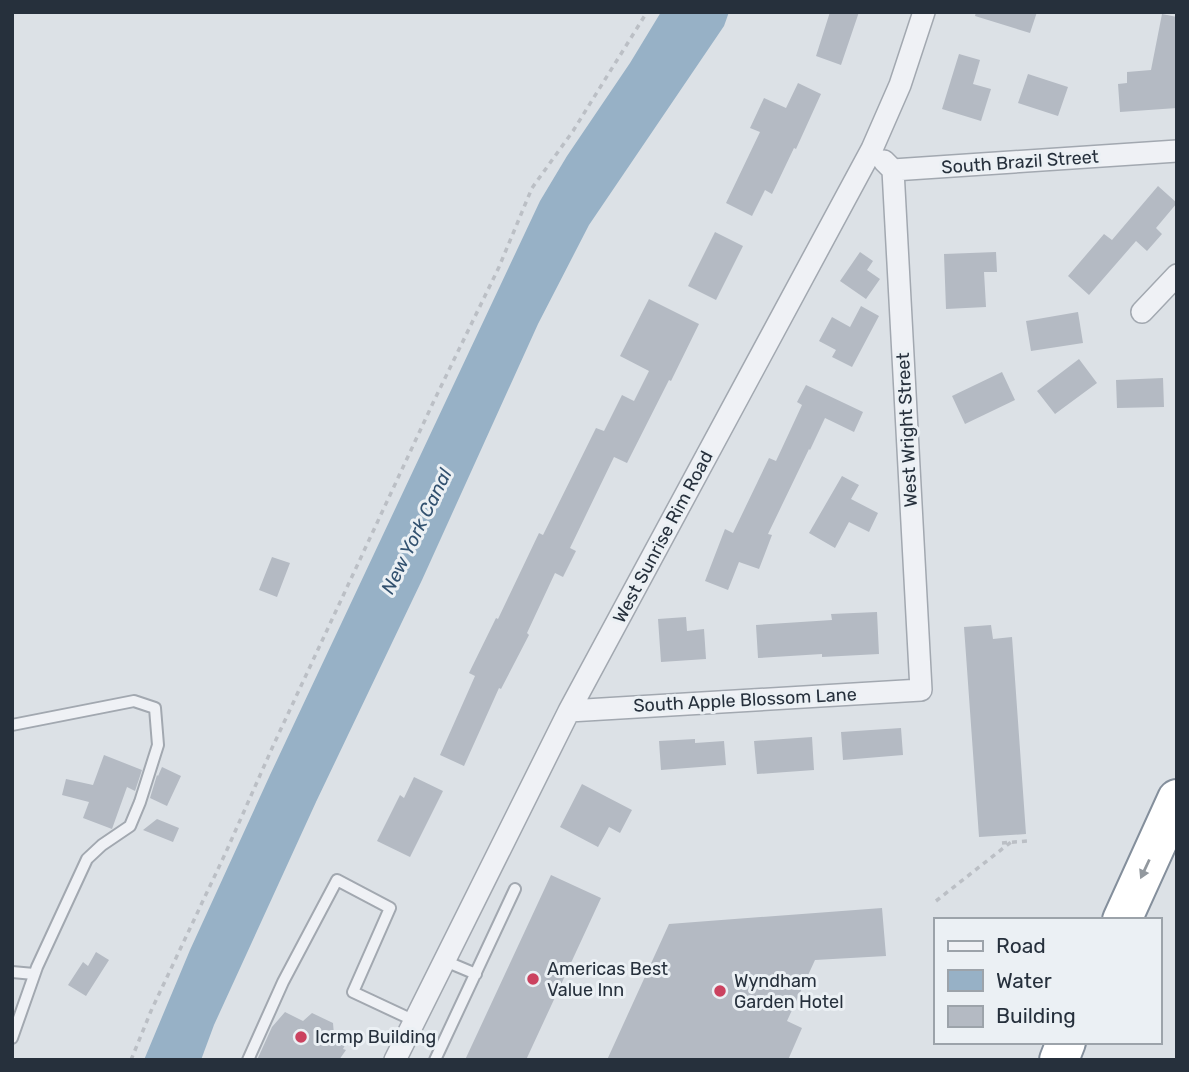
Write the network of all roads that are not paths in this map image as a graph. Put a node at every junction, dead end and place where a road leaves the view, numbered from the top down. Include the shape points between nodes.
1 (924, 12) edge
2 (872, 149) junction
3 (1177, 151) edge
4 (893, 170) junction
5 (1177, 275) edge
6 (1142, 312) dead end
7 (921, 690) joint
8 (569, 711) junction
9 (12, 725) edge
10 (1177, 799) edge
11 (515, 889) dead end
12 (1123, 918) edge
13 (445, 961) junction
14 (12, 972) edge
15 (34, 974) junction
16 (476, 974) junction
17 (415, 1021) junction
18 (12, 1038) edge
19 (248, 1060) edge
20 (395, 1060) edge
21 (435, 1060) edge

1 - 2 street, West Sunrise Rim Road
2 - 4 street
2 - 8 street, West Sunrise Rim Road
3 - 4 street, South Brazil Street
4 - 7 street, West Wright Street
5 - 6 street
7 - 8 street, South Apple Blossom Lane
8 - 13 street, West Sunrise Rim Road
9 - 15 lane via 134,701 156,708 158,746 130,827 87,859
10 -> 12 highway
11 - 16 lane
13 - 16 lane
13 - 17 street, West Sunrise Rim Road
14 - 15 lane
15 - 18 lane
16 - 21 lane
17 - 19 lane via 353,992 390,908 337,880
17 - 20 street, West Sunrise Rim Road

